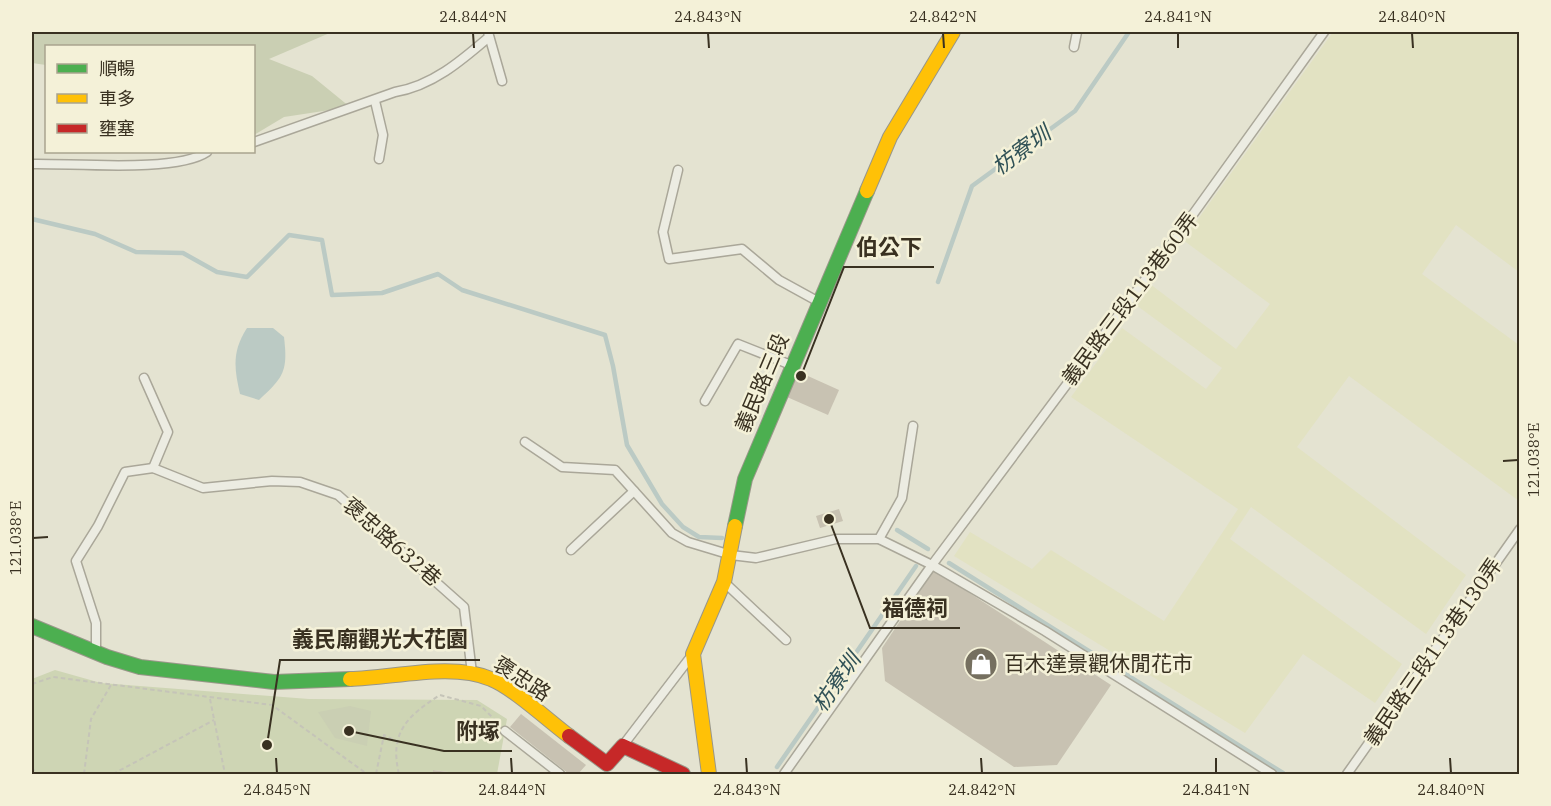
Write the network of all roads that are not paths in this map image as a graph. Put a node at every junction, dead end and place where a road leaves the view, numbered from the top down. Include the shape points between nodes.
1 (953, 32) edge
2 (1077, 32) edge
3 (1324, 32) edge
4 (489, 34) edge
5 (1074, 47) dead end
6 (502, 81) dead end
7 (375, 101) junction
8 (255, 142) edge
9 (206, 153) edge
10 (379, 159) dead end
11 (32, 164) edge
12 (678, 170) dead end
13 (819, 302) junction
14 (791, 366) junction
15 (144, 378) dead end
16 (705, 401) dead end
17 (913, 426) dead end
18 (525, 442) dead end
19 (153, 468) junction
20 (634, 491) junction
21 (1520, 530) edge
22 (879, 539) junction
23 (571, 550) dead end
24 (731, 555) junction
25 (932, 565) junction
26 (724, 582) junction
27 (32, 626) edge
28 (786, 640) dead end
29 (96, 652) junction
30 (693, 654) junction
31 (472, 673) junction
32 (505, 731) road end
33 (623, 746) junction
34 (603, 769) edge
35 (560, 774) edge
36 (683, 774) edge
37 (709, 774) edge
38 (784, 774) edge
39 (1272, 774) edge
40 (1347, 774) edge

1 - 13 street, 義民路三段 via 890,137
2 - 5 lane
3 - 25 lane, 義民路三段113巷60弄
4 - 6 lane
4 - 7 lane via 454,66 415,89
7 - 8 lane
7 - 10 lane via 383,135
9 - 11 lane via 198,158 153,164
12 - 13 lane via 663,232 669,259 742,249 779,280
13 - 14 street, 義民路三段
14 - 16 lane via 738,344
14 - 24 street, 義民路三段 via 746,478
15 - 19 lane via 168,432
17 - 22 lane via 902,498
18 - 20 lane via 562,467 615,470
19 - 29 lane via 125,472 76,561 96,623
19 - 31 lane, 褒忠路632巷 via 203,488 300,482 338,495 464,607
20 - 23 lane
20 - 24 lane via 679,538
21 - 40 lane, 義民路三段113巷130弄
22 - 24 lane via 836,539 756,558
22 - 25 lane
24 - 26 street, 義民路三段
25 - 38 lane, 義民路三段113巷60弄
25 - 39 lane
26 - 28 lane
26 - 30 street, 義民路三段
27 - 29 street, 褒忠路
29 - 31 street, 褒忠路 via 140,667 274,682
30 - 33 lane
30 - 37 street
31 - 34 street, 褒忠路 via 493,680
32 - 35 lane
33 - 34 street, 褒忠路
33 - 36 street

